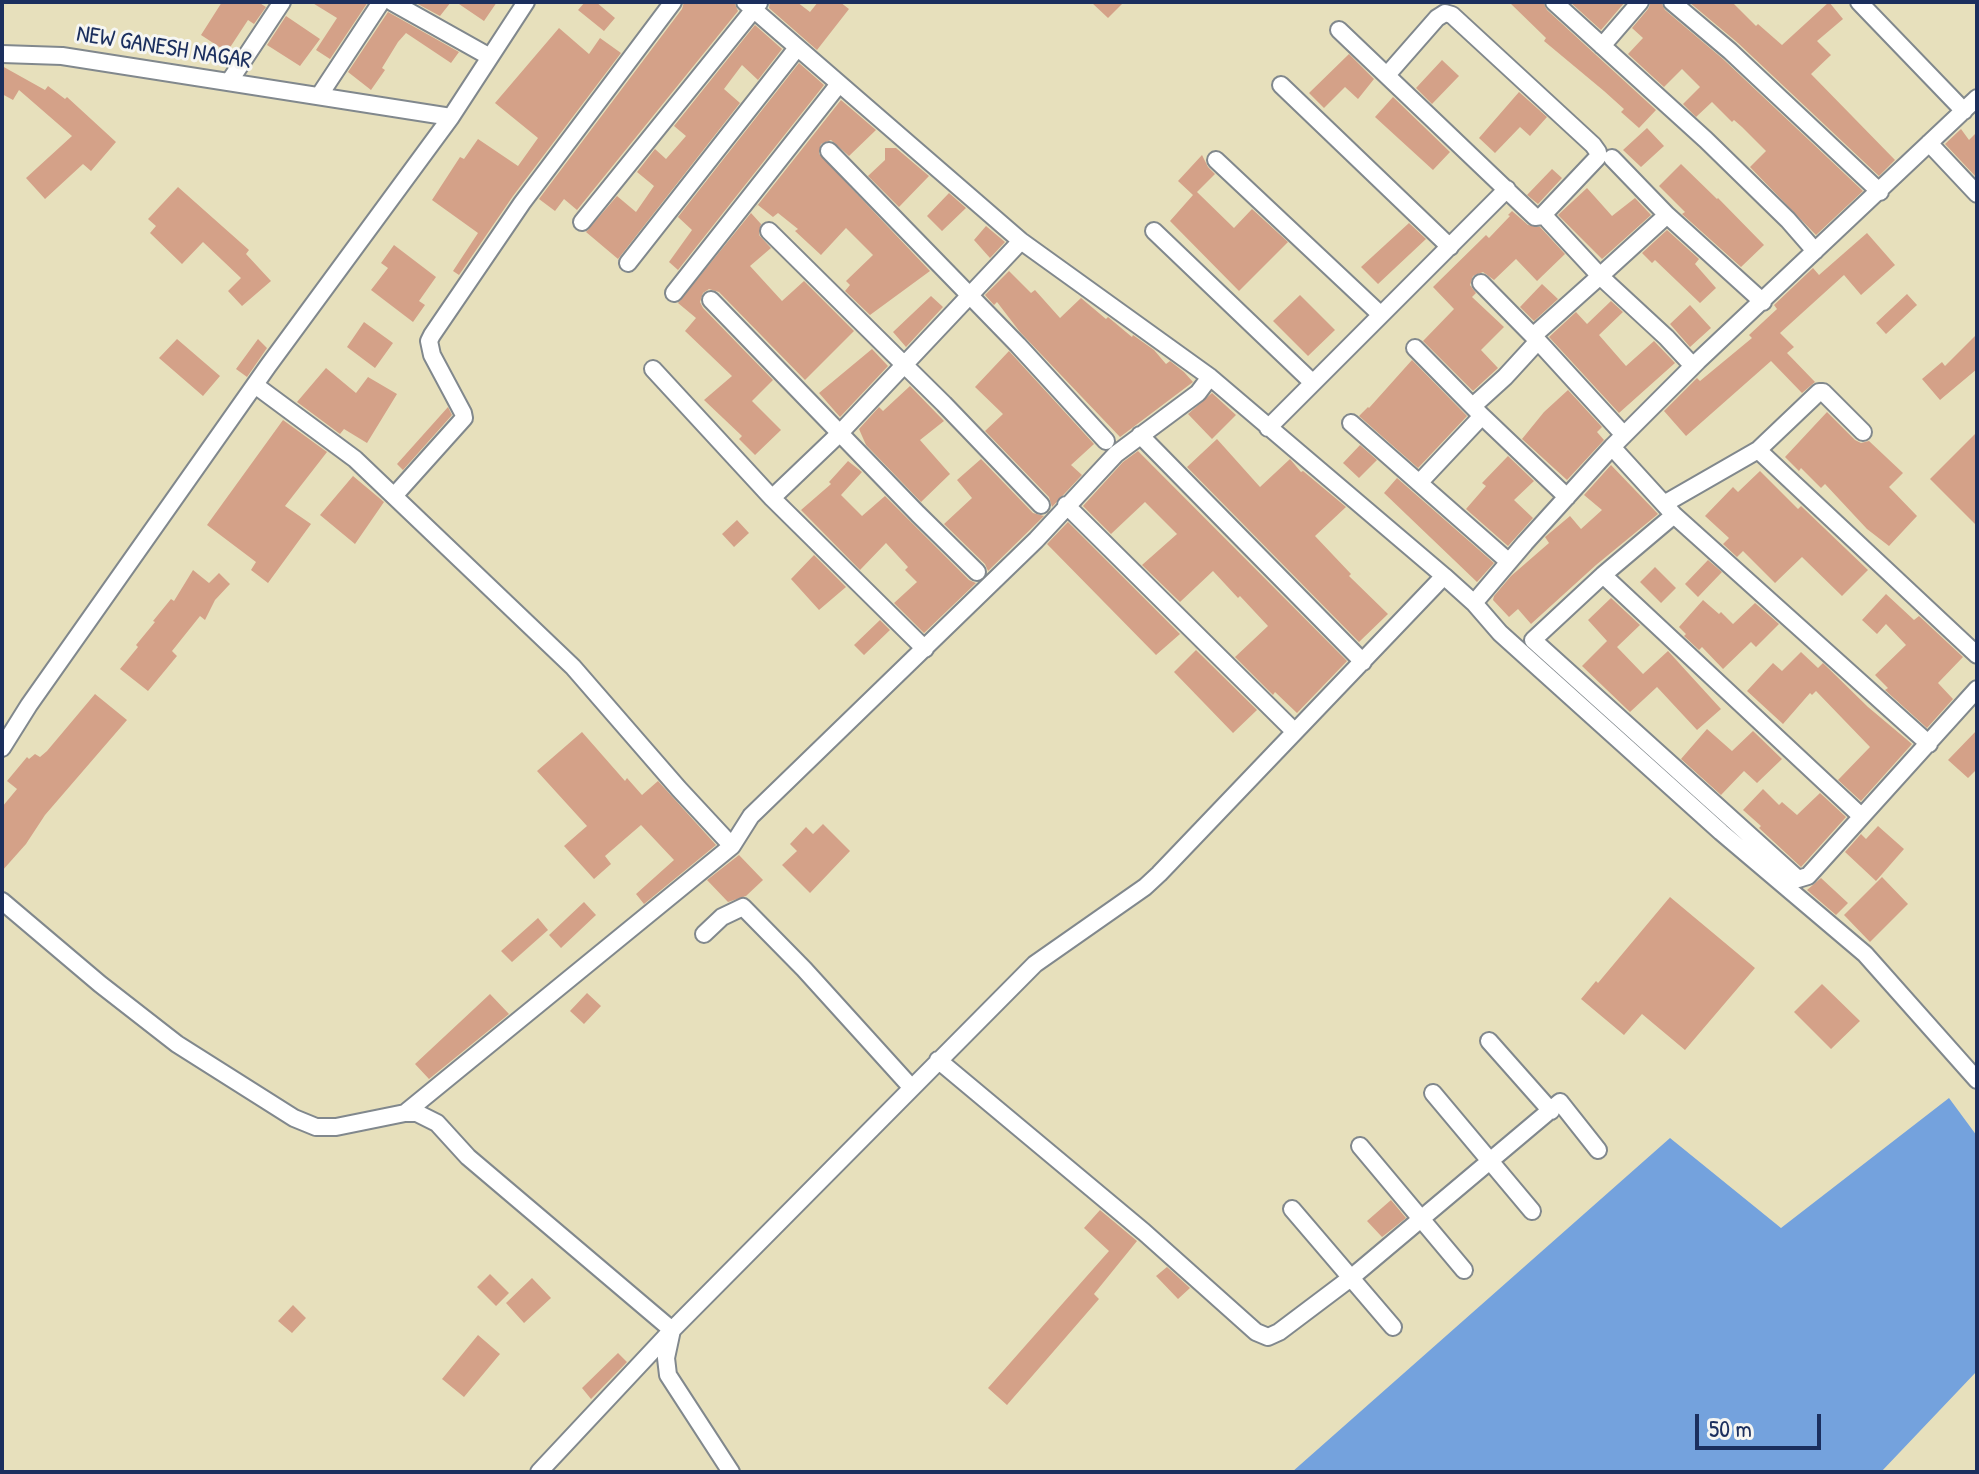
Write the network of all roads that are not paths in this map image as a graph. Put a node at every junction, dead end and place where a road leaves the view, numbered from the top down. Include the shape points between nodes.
1 (282, 2) edge
2 (381, 2) edge
3 (392, 2) edge
4 (526, 2) edge
5 (673, 2) edge
6 (1554, 2) edge
7 (1640, 2) edge
8 (1672, 2) edge
9 (1859, 2) edge
10 (753, 5) edge
11 (1339, 30) dead end
12 (1602, 46) junction
13 (797, 48) junction
14 (2, 54) edge
15 (490, 57) junction
16 (1387, 75) junction
17 (229, 82) junction
18 (839, 84) junction
19 (1281, 85) dead end
20 (319, 96) junction
21 (1977, 98) edge
22 (1964, 111) junction
23 (451, 117) junction
24 (1929, 143) junction
25 (829, 151) dead end
26 (1612, 158) dead end
27 (1216, 160) dead end
28 (1507, 189) junction
29 (1880, 192) junction
30 (1977, 194) edge
31 (1667, 215) junction
32 (1548, 220) dead end
33 (582, 222) dead end
34 (769, 231) dead end
35 (1154, 231) dead end
36 (1021, 241) junction
37 (1450, 247) junction
38 (1815, 251) junction
39 (628, 263) dead end
40 (1600, 276) junction
41 (1481, 283) dead end
42 (674, 293) dead end
43 (969, 295) junction
44 (711, 300) dead end
45 (1763, 302) junction
46 (1381, 315) junction
47 (1535, 338) junction
48 (1415, 348) dead end
49 (905, 365) junction
50 (1693, 366) junction
51 (653, 369) dead end
52 (1210, 377) junction
53 (1313, 383) junction
54 (255, 385) junction
55 (1478, 411) junction
56 (1351, 423) dead end
57 (1268, 428) junction
58 (1863, 432) dead end
59 (839, 434) junction
60 (1140, 435) junction
61 (1106, 441) dead end
62 (1618, 441) junction
63 (1758, 450) junction
64 (1419, 483) junction
65 (394, 496) junction
66 (1567, 497) junction
67 (772, 498) junction
68 (1041, 505) dead end
69 (1066, 505) junction
70 (1669, 510) junction
71 (1509, 562) junction
72 (977, 572) dead end
73 (1603, 575) junction
74 (1444, 576) junction
75 (1474, 603) junction
76 (925, 649) junction
77 (1977, 655) edge
78 (1363, 662) junction
79 (1977, 689) edge
80 (1294, 731) junction
81 (1929, 744) junction
82 (2, 748) edge
83 (1861, 816) junction
84 (732, 846) junction
85 (2, 901) edge
86 (704, 934) dead end
87 (1489, 1041) dead end
88 (938, 1060) junction
89 (1977, 1080) edge
90 (911, 1087) junction
91 (1433, 1093) dead end
92 (1551, 1111) junction
93 (411, 1113) junction
94 (1360, 1146) dead end
95 (1598, 1150) dead end
96 (1491, 1161) junction
97 (1292, 1209) dead end
98 (1532, 1211) dead end
99 (1422, 1218) junction
100 (1464, 1270) dead end
101 (1352, 1277) junction
102 (1393, 1327) dead end
103 (672, 1330) junction
104 (539, 1472) edge
105 (731, 1472) edge

1 - 17 street
2 - 20 street
3 - 15 street
4 - 15 street
5 - 65 street via 522,203 432,335 432,355 464,418
6 - 12 street
7 - 12 street
8 - 29 street
9 - 22 street
10 - 13 street
10 - 33 street
11 - 16 street
12 - 38 street via 1706,140
13 - 18 street
13 - 39 street
14 - 17 street, NEW GANESH NAGAR via 62,56
15 - 23 street
16 - 28 street
16 - 28 street via 1437,18 1452,15 1598,152 1542,216 1535,217
17 - 20 street, NEW GANESH NAGAR
18 - 36 street
18 - 42 street
19 - 37 street
20 - 23 street, NEW GANESH NAGAR
21 - 22 street
22 - 24 street
23 - 54 street
24 - 29 street
24 - 30 street
25 - 43 street
26 - 31 street
27 - 46 street
28 - 37 street
29 - 38 street
31 - 40 street
31 - 45 street
32 - 40 street
34 - 49 street
35 - 53 street
36 - 43 street
36 - 52 street
37 - 46 street
38 - 45 street
40 - 47 street
40 - 50 street
41 - 47 street
43 - 49 street
43 - 61 street
44 - 59 street
45 - 50 street
46 - 53 street
47 - 55 street
47 - 62 street
48 - 55 street
49 - 59 street
49 - 68 street
50 - 62 street
51 - 67 street
52 - 57 street
52 - 60 street via 1198,393
53 - 57 street
54 - 65 street via 355,459
54 - 82 street
55 - 64 street
55 - 66 street
56 - 64 street
57 - 74 street
58 - 63 street via 1819,392
59 - 67 street
59 - 72 street
60 - 69 street
60 - 78 street
62 - 66 street
62 - 70 street
63 - 70 street
63 - 77 street
64 - 71 street
65 - 84 street via 573,667
66 - 71 street
67 - 76 street
69 - 76 street
69 - 80 street
70 - 73 street
70 - 81 street
71 - 75 street
73 - 83 street
73 - 83 street via 1534,636 1535,643 1798,879 1808,876
74 - 75 street
74 - 78 street
75 - 89 street via 1500,633 1721,832 1865,954
76 - 84 street via 751,816
78 - 80 street
79 - 81 street
80 - 88 street via 1145,887 1035,964
81 - 83 street
84 - 93 street
85 - 93 street via 177,1044 294,1118 316,1127 336,1127
86 - 90 street via 743,907
87 - 92 street
88 - 90 street
88 - 101 street via 1256,1332 1268,1337 1279,1332
90 - 103 street
91 - 96 street
92 - 95 street via 1563,1104
92 - 96 street
93 - 103 street via 437,1123 468,1157
94 - 99 street
96 - 98 street
96 - 99 street
97 - 101 street
99 - 100 street
99 - 101 street
101 - 102 street
103 - 104 street
103 - 105 street via 668,1375

